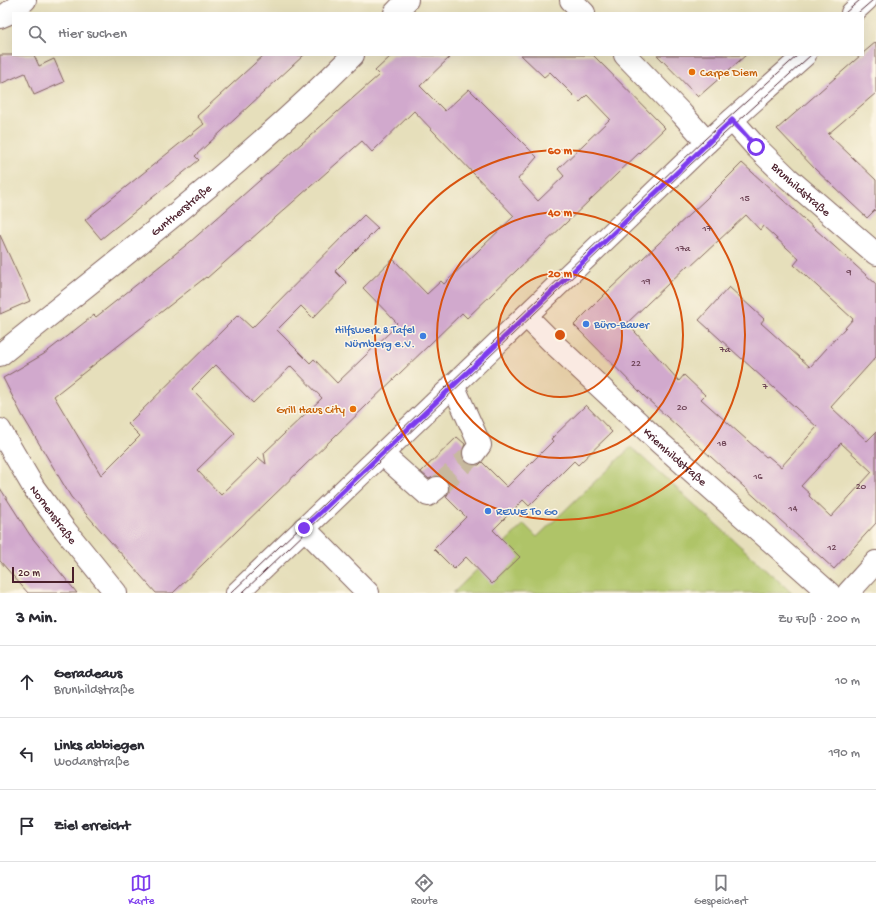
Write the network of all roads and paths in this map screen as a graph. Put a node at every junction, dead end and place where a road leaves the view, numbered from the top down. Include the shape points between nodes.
1 (25, 0) edge
2 (407, 0) edge
3 (571, 0) edge
4 (866, 0) edge
5 (396, 12) edge
6 (583, 12) edge
7 (853, 12) edge
8 (0, 17) edge
9 (352, 56) edge
10 (626, 56) edge
11 (804, 56) edge
12 (732, 120) junction
13 (707, 142) junction
14 (876, 254) edge
15 (526, 316) junction
16 (0, 355) edge
17 (453, 385) junction
18 (0, 430) edge
19 (474, 453) tunnel mouth
20 (382, 454) junction
21 (436, 488) tunnel mouth
22 (304, 528) junction
23 (876, 562) edge
24 (116, 593) edge
25 (237, 593) edge
26 (368, 593) edge
27 (829, 593) edge
28 (848, 593) edge

1 - 8 street
2 - 5 street
3 - 6 street
4 - 7 street
9 - 16 street, Guntherstraße via 319,89 207,188
10 - 13 street
11 - 12 street
12 - 13 street
12 - 14 street, Brunhildstraße via 788,178
13 - 15 street
15 - 17 street
15 - 27 street, Kriemhildstraße via 660,442
17 - 19 street via 480,445
17 - 20 street
18 - 24 street, Nornenstraße via 34,488
20 - 21 street via 428,495
20 - 22 street
22 - 25 street
22 - 26 street
23 - 28 street

